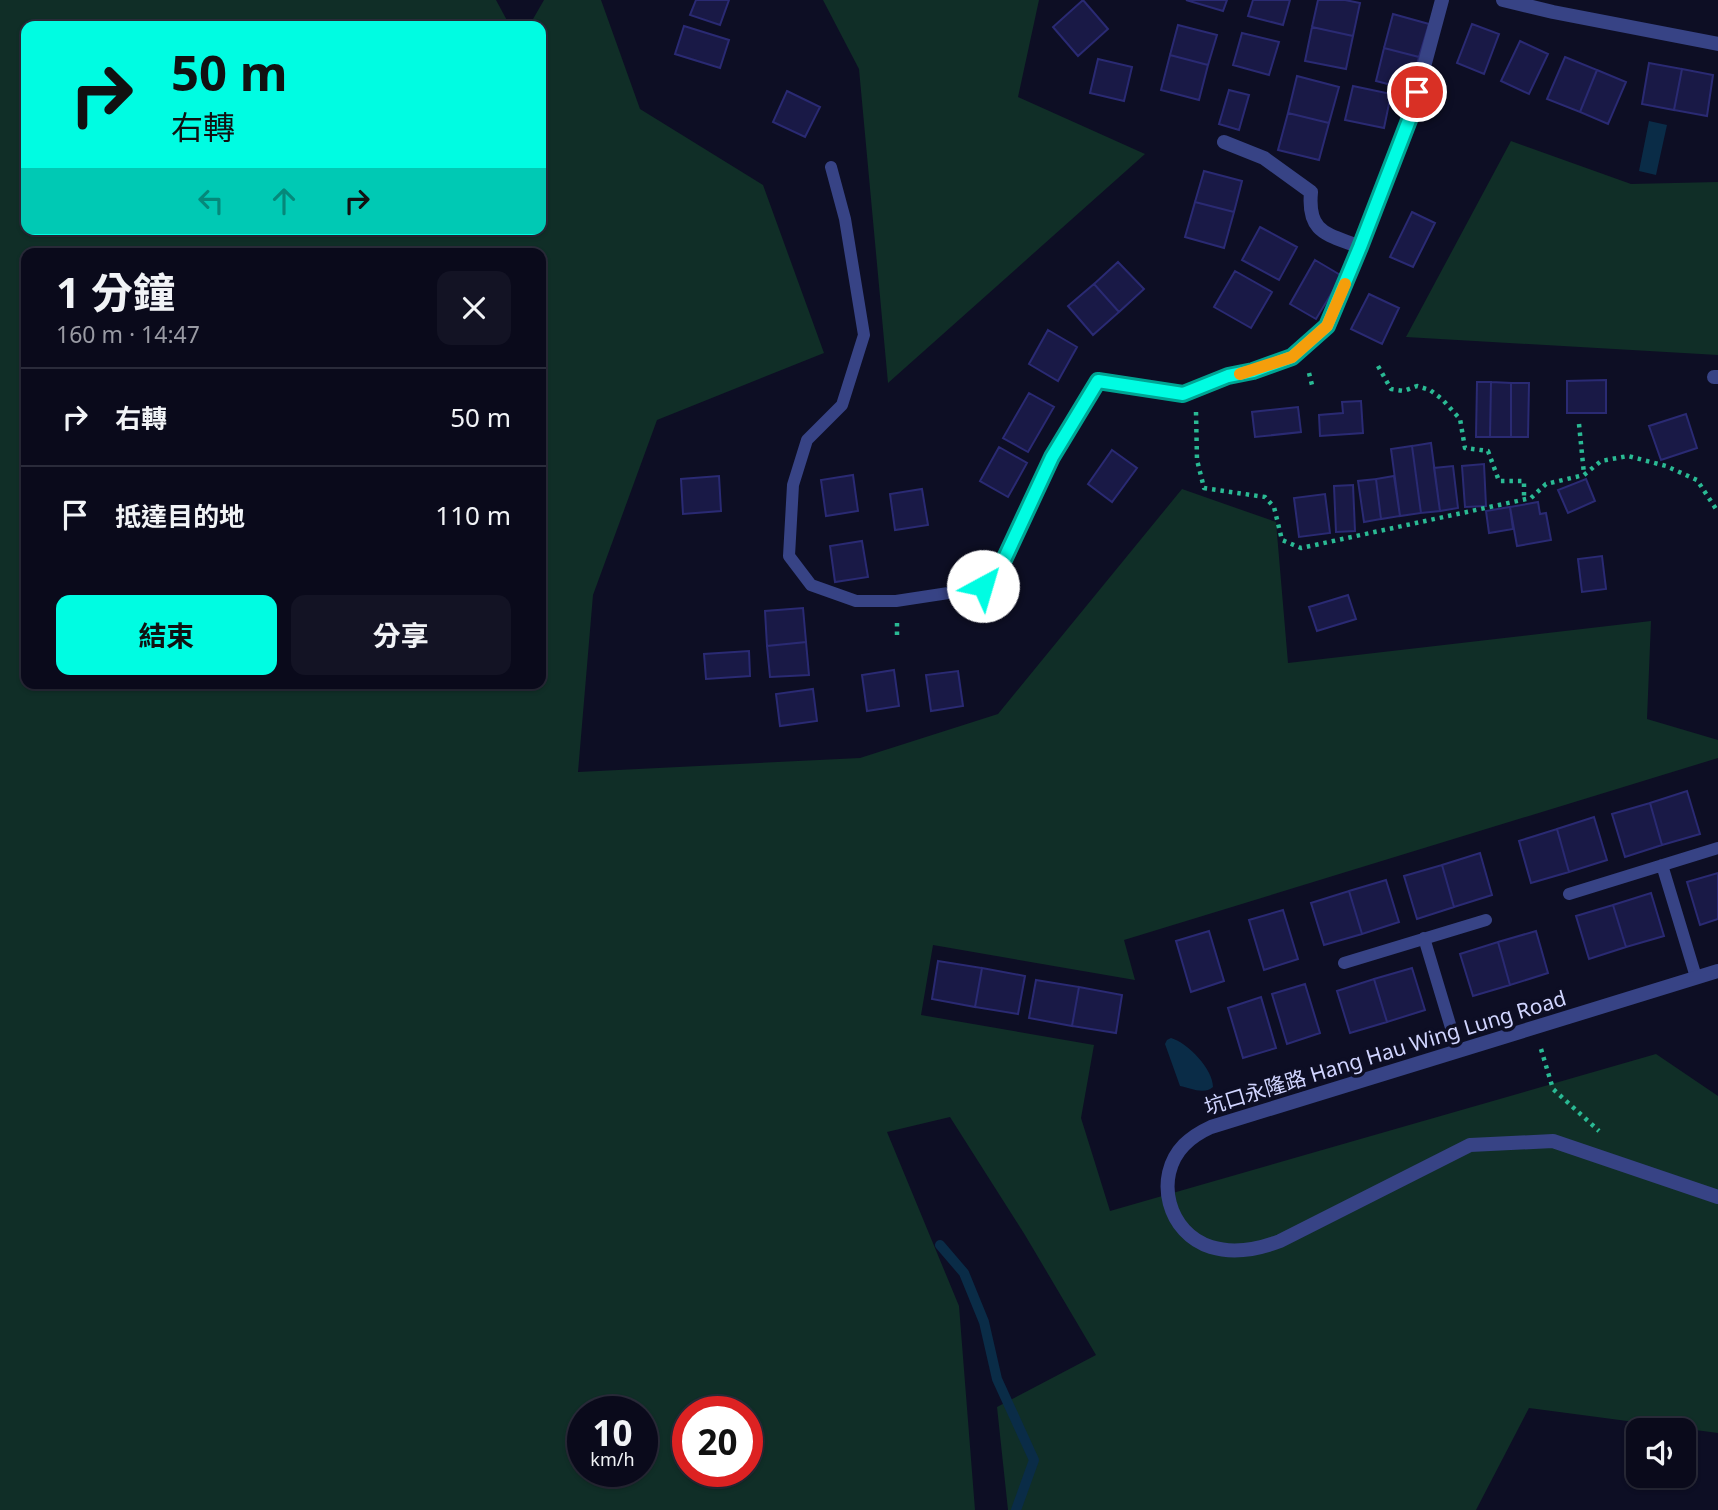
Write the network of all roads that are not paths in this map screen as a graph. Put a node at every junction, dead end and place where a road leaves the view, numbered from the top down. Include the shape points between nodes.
1 (1442, 0) edge
2 (1503, 0) edge
3 (1527, 3) edge
4 (1718, 44) edge
5 (1224, 142) dead end
6 (831, 167) dead end
7 (1360, 247) junction
8 (1098, 381) joint
9 (1718, 848) edge
10 (1662, 866) junction
11 (1569, 894) dead end
12 (1486, 919) dead end
13 (1424, 939) junction
14 (1344, 963) dead end
15 (1718, 971) edge
16 (1696, 977) junction
17 (1458, 1051) junction
18 (1718, 1197) edge

1 - 7 street via 1411,115
2 - 3 street
3 - 4 street
5 - 7 street via 1264,158 1311,192 1313,219 1320,230
6 - 8 lane via 845,219 864,335 842,405 807,440 793,485 789,556 811,584 856,601 897,601 983,586 996,577 1052,457
7 - 8 street via 1327,326 1292,357 1183,394
9 - 10 lane
10 - 11 lane
10 - 16 lane
12 - 13 lane
13 - 14 lane
13 - 17 lane
15 - 16 street, 坑口永隆路 Hang Hau Wing Lung Road
16 - 17 street, 坑口永隆路 Hang Hau Wing Lung Road
17 - 18 street, 坑口永隆路 Hang Hau Wing Lung Road via 1195,1135 1172,1161 1167,1187 1172,1213 1194,1240 1210,1247 1263,1247 1470,1145 1553,1140

